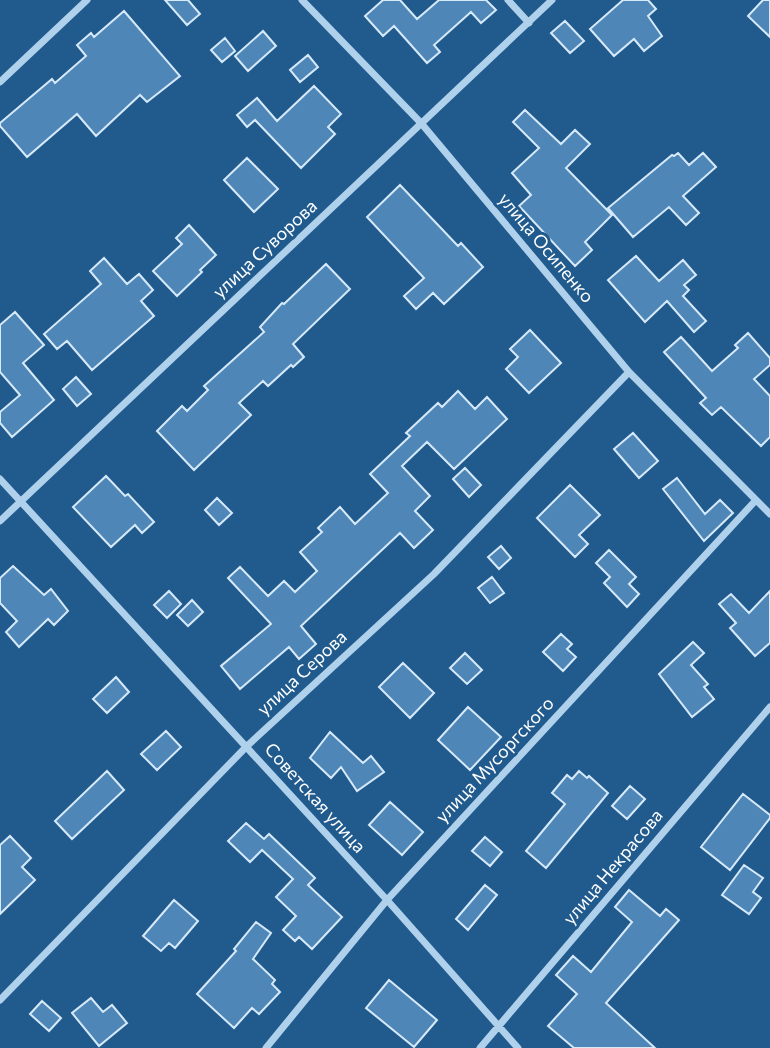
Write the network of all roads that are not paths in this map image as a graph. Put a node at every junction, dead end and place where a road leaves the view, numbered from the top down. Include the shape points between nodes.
1 (87, 0) edge
2 (302, 0) edge
3 (508, 0) edge
4 (552, 0) edge
5 (529, 23) junction
6 (0, 82) edge
7 (421, 122) junction
8 (629, 372) junction
9 (0, 479) edge
10 (756, 500) junction
11 (21, 502) junction
12 (770, 514) edge
13 (0, 520) edge
14 (770, 707) edge
15 (247, 746) junction
16 (387, 900) junction
17 (0, 1000) edge
18 (497, 1027) junction
19 (266, 1048) edge
20 (480, 1048) edge
21 (518, 1048) edge

1 - 6 street
2 - 7 street, улица Осипенко
3 - 5 street
4 - 5 street, улица Суворова
5 - 7 street, улица Суворова
7 - 8 street, улица Осипенко
7 - 11 street, улица Суворова
8 - 10 street, улица Осипенко
8 - 15 street, улица Серова via 434,574
9 - 11 street, Советская улица
10 - 12 street, улица Осипенко
10 - 16 street, улица Мусоргского
11 - 13 street, улица Суворова
11 - 15 street, Советская улица
14 - 18 street, улица Некрасова
15 - 16 street, Советская улица
15 - 17 street, улица Серова
16 - 18 street, Советская улица
16 - 19 street, улица Мусоргского
18 - 20 street, улица Некрасова
18 - 21 street, Советская улица

